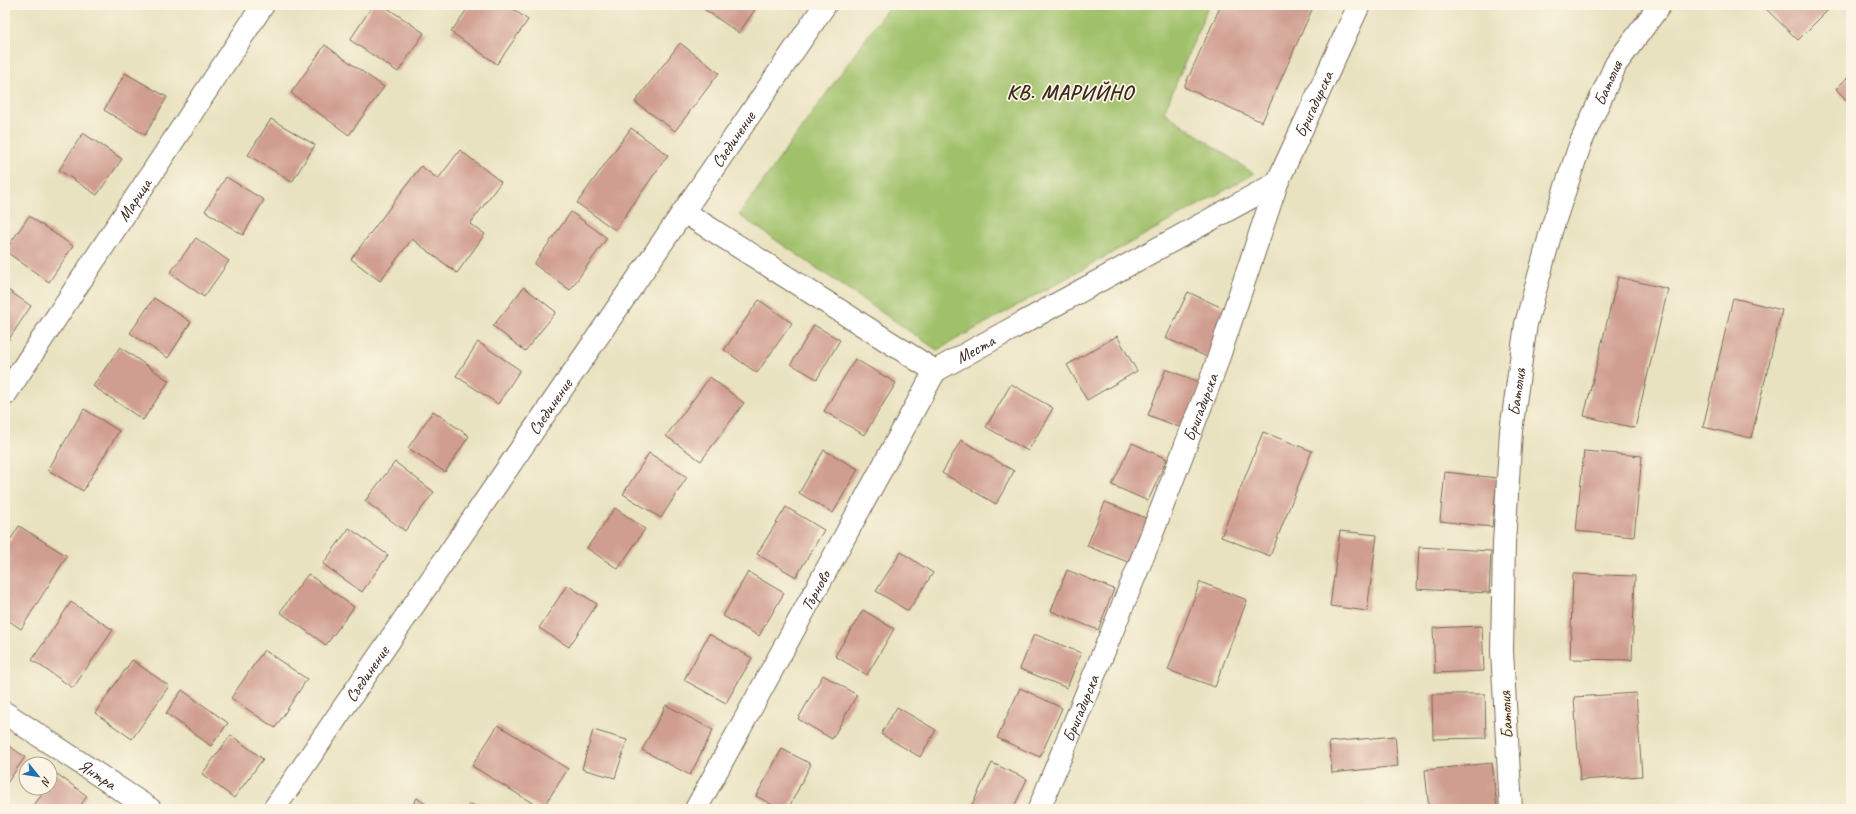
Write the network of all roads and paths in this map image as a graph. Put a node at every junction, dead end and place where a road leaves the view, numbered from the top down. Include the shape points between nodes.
1 (263, 5) edge
2 (825, 5) edge
3 (1359, 5) edge
4 (1660, 5) edge
5 (1277, 184) junction
6 (684, 212) junction
7 (935, 371) junction
8 (5, 395) edge
9 (5, 713) edge
10 (150, 809) edge
11 (274, 809) edge
12 (696, 809) edge
13 (1039, 809) edge
14 (1511, 809) edge

1 - 8 street, Марица
2 - 6 street, Съединение
3 - 5 street, Бригадирска
4 - 14 street, Батолия via 1616,64 1581,142 1552,228 1526,324 1511,431 1504,543 1502,651
5 - 7 street, Места
5 - 13 street, Бригадирска via 1213,374 1148,544
6 - 7 street
6 - 11 street, Съединение
7 - 12 street, Търново
9 - 10 street, Янтра

